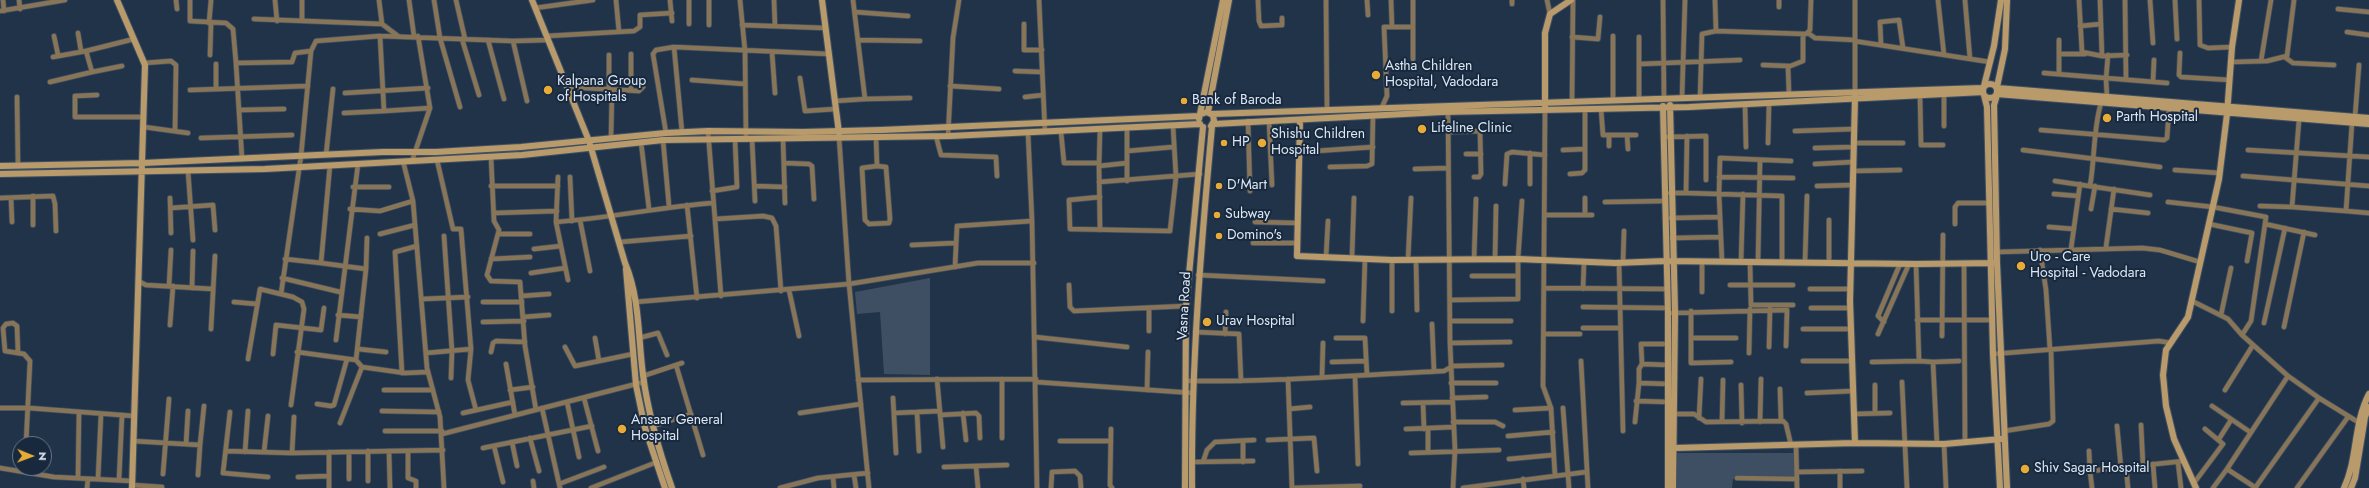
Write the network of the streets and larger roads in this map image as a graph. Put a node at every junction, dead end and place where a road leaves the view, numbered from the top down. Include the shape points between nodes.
1 (3, 0) edge
2 (19, 0) edge
3 (65, 0) edge
4 (117, 0) edge
5 (176, 0) edge
6 (190, 0) edge
7 (211, 0) edge
8 (275, 0) edge
9 (302, 0) edge
10 (379, 0) edge
11 (409, 0) edge
12 (434, 0) edge
13 (456, 0) edge
14 (532, 0) edge
15 (593, 0) edge
16 (616, 0) edge
17 (670, 0) edge
18 (689, 0) edge
19 (709, 0) edge
20 (740, 0) edge
21 (774, 0) edge
22 (822, 0) edge
23 (853, 0) edge
24 (959, 0) edge
25 (1039, 0) edge
26 (1223, 0) edge
27 (1229, 0) edge
28 (1258, 0) edge
29 (1326, 0) edge
30 (1367, 0) edge
31 (1391, 0) edge
32 (1413, 0) edge
33 (1547, 0) edge
34 (1572, 0) edge
35 (1663, 0) edge
36 (1685, 0) edge
37 (1715, 0) edge
38 (1779, 0) edge
39 (1811, 0) edge
40 (1855, 0) edge
41 (1938, 0) edge
42 (1964, 0) edge
43 (2001, 0) edge
44 (2007, 0) edge
45 (2079, 0) edge
46 (2100, 0) edge
47 (2125, 0) edge
48 (2150, 0) edge
49 (2175, 0) edge
50 (2199, 0) edge
51 (2240, 0) edge
52 (2271, 0) edge
53 (2294, 0) edge
54 (46, 2) edge
55 (1779, 7) dead end
56 (535, 8) junction
57 (20, 9) junction
58 (177, 9) dead end
59 (2338, 9) dead end
60 (2, 11) edge
61 (855, 12) junction
62 (2369, 12) edge
63 (672, 13) junction
64 (1550, 14) junction
65 (1368, 15) dead end
66 (908, 16) dead end
67 (1600, 17) dead end
68 (1282, 18) dead end
69 (254, 19) dead end
70 (277, 20) junction
71 (302, 21) junction
72 (672, 21) dead end
73 (210, 23) junction
74 (382, 24) junction
75 (689, 24) dead end
76 (1024, 24) dead end
77 (2101, 24) junction
78 (709, 25) dead end
79 (742, 25) junction
80 (776, 26) junction
81 (2080, 26) junction
82 (1392, 27) junction
83 (1413, 27) junction
84 (825, 28) junction
85 (1716, 31) junction
86 (619, 32) junction
87 (2347, 32) dead end
88 (78, 33) dead end
89 (1806, 34) junction
90 (2369, 34) edge
91 (54, 36) dead end
92 (380, 36) junction
93 (398, 36) junction
94 (416, 36) junction
95 (1613, 36) dead end
96 (1572, 37) junction
97 (1639, 37) dead end
98 (440, 38) junction
99 (548, 38) junction
100 (134, 39) junction
101 (464, 39) junction
102 (2177, 39) dead end
103 (488, 40) junction
104 (858, 40) junction
105 (1854, 40) junction
106 (2059, 40) dead end
107 (513, 41) junction
108 (920, 41) dead end
109 (1214, 41) junction
110 (1222, 42) junction
111 (2153, 43) dead end
112 (1881, 45) junction
113 (674, 47) junction
114 (2232, 47) junction
115 (1903, 48) junction
116 (1042, 50) junction
117 (84, 51) junction
118 (311, 51) junction
119 (745, 51) junction
120 (772, 52) junction
121 (2180, 53) dead end
122 (631, 54) dead end
123 (829, 54) junction
124 (2059, 54) junction
125 (2085, 54) junction
126 (210, 55) dead end
127 (609, 55) dead end
128 (1944, 55) junction
129 (2108, 55) junction
130 (2127, 55) junction
131 (2102, 56) junction
132 (1970, 58) junction
133 (2286, 58) junction
134 (1413, 59) dead end
135 (1740, 60) dead end
136 (2154, 60) dead end
137 (2261, 61) junction
138 (1700, 62) junction
139 (1990, 62) junction
140 (2232, 62) junction
141 (144, 63) junction
142 (236, 63) junction
143 (1664, 63) junction
144 (1682, 63) junction
145 (216, 64) dead end
146 (1640, 64) junction
147 (1763, 65) dead end
148 (2334, 65) dead end
149 (2359, 65) dead end
150 (122, 66) dead end
151 (1789, 66) junction
152 (1015, 71) dead end
153 (92, 72) junction
154 (1042, 72) junction
155 (2044, 73) dead end
156 (2059, 74) junction
157 (800, 78) dead end
158 (2106, 78) junction
159 (2126, 79) junction
160 (692, 80) dead end
161 (2230, 80) junction
162 (50, 82) dead end
163 (2153, 82) junction
164 (2167, 83) dead end
165 (745, 84) junction
166 (308, 86) junction
167 (950, 86) junction
168 (238, 87) junction
169 (568, 87) junction
170 (643, 87) dead end
171 (428, 88) junction
172 (216, 89) junction
173 (333, 89) dead end
174 (999, 89) dead end
175 (190, 90) dead end
176 (611, 90) junction
177 (631, 90) junction
178 (384, 91) junction
179 (1854, 91) junction
180 (1984, 91) junction
181 (1997, 91) junction
182 (345, 93) dead end
183 (775, 93) dead end
184 (1789, 94) junction
185 (1944, 94) junction
186 (97, 95) dead end
187 (479, 95) dead end
188 (1043, 95) junction
189 (1920, 96) junction
190 (17, 97) dead end
191 (1025, 97) dead end
192 (2107, 97) junction
193 (504, 98) dead end
194 (910, 98) dead end
195 (1682, 98) junction
196 (1700, 98) junction
197 (865, 99) junction
198 (1665, 99) junction
199 (1855, 99) junction
200 (1639, 100) junction
201 (527, 101) dead end
202 (835, 101) junction
203 (1613, 101) junction
204 (1545, 102) junction
205 (1572, 102) junction
206 (2101, 103) junction
207 (1768, 104) junction
208 (1746, 105) junction
209 (2228, 106) junction
210 (460, 107) dead end
211 (1382, 107) junction
212 (430, 108) junction
213 (1663, 108) junction
214 (1670, 108) junction
215 (284, 109) dead end
216 (836, 109) junction
217 (1327, 109) junction
218 (1585, 109) junction
219 (1601, 109) junction
220 (2169, 109) junction
221 (240, 110) junction
222 (1545, 110) junction
223 (384, 111) junction
224 (1448, 112) junction
225 (344, 113) dead end
226 (1210, 113) junction
227 (2227, 114) junction
228 (1200, 115) junction
229 (1373, 116) junction
230 (144, 117) junction
231 (2369, 118) edge
232 (1300, 120) junction
233 (2299, 120) junction
234 (2353, 120) junction
235 (1248, 121) junction
236 (1269, 121) junction
237 (1044, 123) junction
238 (2369, 124) edge
239 (1213, 125) junction
240 (1173, 126) junction
241 (1201, 126) junction
242 (1944, 126) dead end
243 (144, 127) junction
244 (948, 127) junction
245 (1127, 128) junction
246 (1854, 129) junction
247 (708, 130) junction
248 (1100, 130) junction
249 (2042, 130) dead end
250 (175, 131) junction
251 (746, 131) junction
252 (1795, 131) dead end
253 (666, 132) junction
254 (682, 132) junction
255 (1044, 132) junction
256 (1062, 132) junction
257 (1448, 132) junction
258 (188, 133) dead end
259 (1028, 133) junction
260 (839, 134) junction
261 (292, 135) dead end
262 (1627, 135) junction
263 (1636, 135) dead end
264 (936, 136) junction
265 (948, 136) junction
266 (1608, 136) junction
267 (1686, 136) junction
268 (2096, 136) junction
269 (876, 137) junction
270 (1667, 137) junction
271 (201, 138) dead end
272 (242, 138) junction
273 (611, 138) junction
274 (708, 139) junction
275 (735, 139) junction
276 (749, 139) junction
277 (784, 139) junction
278 (663, 140) junction
279 (589, 141) junction
280 (641, 142) junction
281 (1768, 143) dead end
282 (1903, 143) dead end
283 (1854, 145) junction
284 (1943, 145) dead end
285 (1609, 146) dead end
286 (1173, 147) junction
287 (1373, 147) junction
288 (1746, 147) dead end
289 (1816, 148) dead end
290 (592, 149) junction
291 (1585, 149) junction
292 (1563, 150) dead end
293 (1628, 150) dead end
294 (2023, 150) dead end
295 (2248, 150) dead end
296 (414, 151) junction
297 (1127, 151) junction
298 (1316, 151) dead end
299 (1530, 153) junction
300 (2296, 153) junction
301 (1466, 154) dead end
302 (1481, 154) junction
303 (326, 155) junction
304 (1545, 155) junction
305 (301, 156) junction
306 (2350, 156) junction
307 (491, 157) junction
308 (242, 158) junction
309 (2369, 158) edge
310 (2094, 159) junction
311 (437, 160) junction
312 (403, 161) junction
313 (412, 161) junction
314 (1760, 161) junction
315 (1791, 161) dead end
316 (1854, 162) junction
317 (143, 163) junction
318 (1127, 163) junction
319 (358, 164) junction
320 (784, 164) junction
321 (1099, 164) junction
322 (1815, 164) dead end
323 (330, 165) junction
324 (0, 166) edge
325 (18, 166) junction
326 (299, 166) junction
327 (877, 166) junction
328 (1330, 167) dead end
329 (1448, 168) junction
330 (2160, 168) dead end
331 (1415, 169) dead end
332 (1900, 170) dead end
333 (2176, 170) dead end
334 (142, 171) junction
335 (188, 171) junction
336 (1853, 171) junction
337 (2220, 173) junction
338 (0, 174) edge
339 (1200, 174) junction
340 (1570, 174) dead end
341 (997, 176) dead end
342 (1176, 176) junction
343 (1720, 176) junction
344 (2243, 176) dead end
345 (570, 177) dead end
346 (1474, 177) dead end
347 (1760, 177) junction
348 (558, 178) dead end
349 (1793, 178) dead end
350 (1706, 180) dead end
351 (2294, 180) junction
352 (1127, 181) junction
353 (2055, 181) dead end
354 (1099, 182) junction
355 (1505, 184) dead end
356 (1530, 184) dead end
357 (2080, 184) junction
358 (2348, 184) junction
359 (1272, 185) dead end
360 (1853, 185) junction
361 (491, 186) junction
362 (558, 186) junction
363 (755, 186) junction
364 (1817, 186) dead end
365 (2093, 186) junction
366 (2369, 186) edge
367 (353, 187) junction
368 (389, 187) dead end
369 (785, 187) junction
370 (2114, 189) junction
371 (712, 191) junction
372 (1250, 191) dead end
373 (1670, 193) junction
374 (1686, 193) junction
375 (1719, 194) junction
376 (1743, 194) junction
377 (1760, 194) junction
378 (2054, 194) dead end
379 (2150, 195) dead end
380 (33, 196) junction
381 (1807, 196) dead end
382 (2078, 196) junction
383 (1100, 197) junction
384 (0, 198) edge
385 (11, 198) junction
386 (170, 198) dead end
387 (814, 198) dead end
388 (1354, 198) dead end
389 (1411, 198) dead end
390 (1585, 198) dead end
391 (1476, 199) dead end
392 (413, 201) junction
393 (755, 201) dead end
394 (1522, 201) dead end
395 (1605, 202) dead end
396 (1665, 202) junction
397 (2168, 202) dead end
398 (713, 203) junction
399 (785, 203) dead end
400 (1989, 203) junction
401 (687, 205) junction
402 (190, 206) junction
403 (669, 206) junction
404 (1496, 206) dead end
405 (2260, 206) dead end
406 (2213, 207) junction
407 (171, 208) junction
408 (2292, 208) junction
409 (350, 209) junction
410 (649, 209) junction
411 (2091, 209) dead end
412 (2111, 209) junction
413 (557, 211) junction
414 (2346, 211) junction
415 (494, 212) junction
416 (2148, 213) dead end
417 (2369, 213) edge
418 (612, 214) junction
419 (1546, 215) junction
420 (1585, 215) junction
421 (1592, 215) dead end
422 (1720, 217) junction
423 (1671, 218) junction
424 (715, 219) junction
425 (580, 220) junction
426 (1829, 220) dead end
427 (572, 221) junction
428 (1032, 221) junction
429 (12, 222) dead end
430 (556, 222) junction
431 (1256, 222) dead end
432 (1298, 222) junction
433 (1328, 222) dead end
434 (1955, 224) dead end
435 (2209, 224) junction
436 (2265, 224) junction
437 (415, 225) junction
438 (33, 226) dead end
439 (2049, 227) dead end
440 (2285, 228) junction
441 (2074, 229) junction
442 (56, 230) dead end
443 (215, 230) dead end
444 (1100, 230) junction
445 (1624, 231) dead end
446 (2304, 232) junction
447 (171, 233) dead end
448 (380, 234) dead end
449 (498, 234) junction
450 (530, 234) dead end
451 (1943, 235) dead end
452 (2315, 235) dead end
453 (444, 236) dead end
454 (691, 236) junction
455 (1721, 237) junction
456 (367, 238) dead end
457 (1672, 238) junction
458 (193, 240) dead end
459 (620, 242) junction
460 (955, 243) junction
461 (1253, 243) dead end
462 (1296, 243) junction
463 (912, 245) dead end
464 (417, 246) junction
465 (561, 246) junction
466 (2106, 247) junction
467 (534, 249) dead end
468 (2071, 249) junction
469 (171, 250) dead end
470 (2040, 250) junction
471 (193, 251) dead end
472 (1997, 252) junction
473 (215, 256) dead end
474 (1326, 257) junction
475 (1352, 257) junction
476 (530, 258) dead end
477 (1365, 258) junction
478 (285, 259) junction
479 (491, 259) junction
480 (1449, 259) junction
481 (1518, 259) junction
482 (1392, 260) junction
483 (1408, 260) junction
484 (1416, 260) junction
485 (1474, 260) junction
486 (1495, 260) junction
487 (1546, 261) junction
488 (1670, 261) junction
489 (1702, 261) junction
490 (2247, 261) dead end
491 (1584, 262) junction
492 (1722, 262) junction
493 (1741, 262) junction
494 (1750, 262) junction
495 (1758, 262) junction
496 (1782, 262) junction
497 (1805, 262) junction
498 (2200, 262) junction
499 (321, 263) junction
500 (625, 263) junction
501 (1034, 263) junction
502 (1621, 263) junction
503 (1829, 263) junction
504 (1853, 263) junction
505 (1964, 263) junction
506 (1994, 263) junction
507 (1900, 264) junction
508 (1909, 264) junction
509 (1916, 264) junction
510 (1942, 264) junction
511 (344, 266) junction
512 (955, 267) junction
513 (565, 268) junction
514 (2231, 268) dead end
515 (366, 269) junction
516 (590, 271) dead end
517 (531, 273) dead end
518 (1198, 274) junction
519 (1472, 276) dead end
520 (1518, 276) junction
521 (282, 278) junction
522 (568, 280) dead end
523 (138, 281) junction
524 (1323, 281) dead end
525 (849, 284) junction
526 (1069, 285) dead end
527 (1730, 285) dead end
528 (1793, 285) dead end
529 (171, 286) junction
530 (1750, 286) junction
531 (192, 288) junction
532 (1545, 288) junction
533 (1619, 288) junction
534 (1851, 288) junction
535 (213, 289) junction
536 (1583, 289) junction
537 (1667, 289) junction
538 (1810, 289) dead end
539 (789, 290) junction
540 (781, 291) junction
541 (340, 292) junction
542 (1702, 292) dead end
543 (281, 294) junction
544 (549, 294) dead end
545 (521, 296) junction
546 (721, 296) junction
547 (468, 297) junction
548 (447, 298) junction
549 (697, 298) junction
550 (422, 299) junction
551 (1450, 300) junction
552 (2192, 301) junction
553 (234, 302) dead end
554 (483, 302) dead end
555 (522, 302) junction
556 (635, 302) junction
557 (257, 304) junction
558 (1186, 306) junction
559 (1793, 306) dead end
560 (1583, 307) dead end
561 (324, 308) dead end
562 (1618, 308) junction
563 (1811, 308) dead end
564 (1851, 308) junction
565 (1149, 309) junction
566 (1750, 309) junction
567 (1770, 309) junction
568 (1417, 310) dead end
569 (1392, 311) dead end
570 (1670, 311) junction
571 (1691, 311) junction
572 (1226, 312) dead end
573 (338, 315) junction
574 (549, 315) dead end
575 (2221, 315) junction
576 (361, 316) junction
577 (523, 319) junction
578 (1916, 320) junction
579 (1942, 320) junction
580 (1964, 320) junction
581 (1992, 320) junction
582 (1363, 321) dead end
583 (1450, 321) junction
584 (1511, 321) dead end
585 (483, 322) dead end
586 (1884, 322) junction
587 (2264, 323) dead end
588 (1432, 324) dead end
589 (170, 325) dead end
590 (2284, 327) dead end
591 (300, 328) junction
592 (1583, 328) dead end
593 (1620, 328) junction
594 (211, 329) dead end
595 (1803, 329) dead end
596 (1851, 329) junction
597 (1149, 331) dead end
598 (1195, 332) junction
599 (1225, 334) junction
600 (1544, 334) junction
601 (1580, 334) dead end
602 (1878, 334) dead end
603 (2242, 335) junction
604 (798, 336) dead end
605 (1942, 336) dead end
606 (1035, 337) junction
607 (595, 338) dead end
608 (639, 338) junction
609 (1336, 338) dead end
610 (1691, 338) junction
611 (1736, 338) dead end
612 (336, 340) dead end
613 (525, 342) junction
614 (1510, 342) dead end
615 (1323, 343) dead end
616 (1450, 343) junction
617 (2171, 343) junction
618 (1669, 344) junction
619 (2253, 345) junction
620 (1786, 346) dead end
621 (565, 347) dead end
622 (1127, 347) dead end
623 (1769, 347) dead end
624 (358, 349) junction
625 (471, 349) junction
626 (2050, 350) junction
627 (452, 351) junction
628 (297, 352) junction
629 (386, 352) dead end
630 (491, 352) dead end
631 (1148, 352) dead end
632 (18, 353) junction
633 (426, 353) junction
634 (1749, 353) dead end
635 (273, 354) dead end
636 (633, 354) junction
637 (1993, 354) junction
638 (2001, 354) junction
639 (667, 355) dead end
640 (248, 359) dead end
641 (347, 359) junction
642 (356, 360) junction
643 (1366, 361) junction
644 (1580, 361) dead end
645 (1803, 361) dead end
646 (1852, 361) junction
647 (1918, 361) junction
648 (1959, 361) dead end
649 (599, 362) junction
650 (1332, 362) dead end
651 (1731, 362) dead end
652 (1872, 362) dead end
653 (1933, 362) junction
654 (682, 363) dead end
655 (506, 364) dead end
656 (1642, 364) junction
657 (676, 365) junction
658 (1502, 365) dead end
659 (1669, 365) junction
660 (1453, 366) junction
661 (362, 368) junction
662 (428, 372) junction
663 (1434, 372) junction
664 (402, 373) junction
665 (1367, 375) junction
666 (1355, 376) junction
667 (2288, 376) junction
668 (1322, 377) junction
669 (451, 378) dead end
670 (1760, 378) dead end
671 (644, 379) junction
672 (937, 379) junction
673 (1002, 379) junction
674 (1288, 379) junction
675 (1701, 379) dead end
676 (858, 380) junction
677 (1036, 380) junction
678 (1723, 380) dead end
679 (1186, 381) junction
680 (1193, 381) junction
681 (1241, 381) junction
682 (1639, 382) junction
683 (1902, 382) dead end
684 (1451, 383) junction
685 (1496, 383) dead end
686 (636, 384) junction
687 (1669, 384) junction
688 (1741, 385) dead end
689 (1875, 385) dead end
690 (532, 387) junction
691 (1780, 389) dead end
692 (384, 390) dead end
693 (433, 390) junction
694 (510, 390) junction
695 (1147, 390) junction
696 (2225, 390) dead end
697 (1854, 391) junction
698 (1185, 392) junction
699 (1193, 393) junction
700 (1807, 393) dead end
701 (2369, 394) edge
702 (1486, 397) dead end
703 (584, 398) junction
704 (893, 398) dead end
705 (2319, 398) junction
706 (169, 399) dead end
707 (1452, 400) junction
708 (1636, 401) junction
709 (513, 402) junction
710 (567, 402) junction
711 (1423, 402) junction
712 (1669, 402) junction
713 (1403, 403) dead end
714 (317, 404) dead end
715 (861, 404) junction
716 (291, 405) dead end
717 (204, 406) dead end
718 (2212, 406) dead end
719 (2369, 407) edge
720 (0, 408) edge
721 (29, 408) junction
722 (542, 408) junction
723 (1310, 408) dead end
724 (1551, 408) junction
725 (1563, 408) dead end
726 (1289, 409) junction
727 (188, 410) dead end
728 (476, 410) junction
729 (536, 410) junction
730 (1515, 410) dead end
731 (248, 411) dead end
732 (382, 411) dead end
733 (79, 412) junction
734 (230, 412) dead end
735 (438, 412) junction
736 (917, 412) junction
737 (463, 413) dead end
738 (800, 413) dead end
739 (894, 413) junction
740 (940, 413) junction
741 (963, 413) junction
742 (1875, 413) junction
743 (1890, 413) dead end
744 (101, 414) junction
745 (691, 414) junction
746 (1672, 414) junction
747 (1854, 414) junction
748 (122, 415) junction
749 (515, 415) junction
750 (134, 416) junction
751 (268, 416) dead end
752 (2364, 416) edge
753 (294, 417) dead end
754 (2348, 417) junction
755 (1699, 418) junction
756 (2232, 420) junction
757 (1781, 421) junction
758 (1635, 422) dead end
759 (1722, 422) junction
760 (1760, 422) junction
761 (2358, 422) junction
762 (340, 423) dead end
763 (1742, 423) junction
764 (1454, 425) junction
765 (2141, 425) dead end
766 (592, 426) junction
767 (653, 426) junction
768 (1503, 426) dead end
769 (2117, 426) dead end
770 (573, 429) junction
771 (1111, 429) dead end
772 (1406, 429) dead end
773 (1426, 429) junction
774 (2205, 429) dead end
775 (385, 431) dead end
776 (1623, 431) dead end
777 (442, 432) junction
778 (1553, 432) junction
779 (2004, 432) junction
780 (2250, 432) junction
781 (548, 433) junction
782 (27, 436) edge
783 (1508, 436) dead end
784 (530, 438) junction
785 (980, 438) dead end
786 (1002, 438) dead end
787 (1290, 439) junction
788 (2004, 439) junction
789 (2219, 439) junction
790 (966, 440) dead end
791 (1243, 440) junction
792 (1254, 440) dead end
793 (1268, 440) dead end
794 (1997, 440) junction
795 (133, 441) junction
796 (1060, 441) dead end
797 (512, 442) junction
798 (1112, 442) junction
799 (1965, 442) junction
800 (165, 443) junction
801 (1855, 443) junction
802 (1906, 443) junction
803 (186, 444) junction
804 (1937, 444) junction
805 (1944, 444) junction
806 (200, 445) junction
807 (1794, 445) junction
808 (494, 446) junction
809 (942, 446) dead end
810 (483, 448) dead end
811 (1674, 448) junction
812 (443, 450) junction
813 (1455, 450) junction
814 (1499, 450) dead end
815 (226, 451) junction
816 (368, 451) junction
817 (389, 451) junction
818 (408, 451) junction
819 (598, 451) dead end
820 (919, 451) dead end
821 (1428, 451) junction
822 (2089, 451) dead end
823 (245, 452) junction
824 (264, 452) junction
825 (329, 452) junction
826 (349, 452) junction
827 (292, 453) junction
828 (1411, 453) dead end
829 (896, 454) dead end
830 (703, 455) dead end
831 (1553, 455) junction
832 (579, 457) dead end
833 (1509, 459) dead end
834 (1253, 461) dead end
835 (2181, 461) junction
836 (657, 462) junction
837 (1192, 462) junction
838 (1203, 462) junction
839 (1243, 462) junction
840 (1007, 464) dead end
841 (1358, 464) dead end
842 (2153, 464) junction
843 (2143, 465) junction
844 (518, 466) dead end
845 (976, 466) junction
846 (604, 467) dead end
847 (944, 467) dead end
848 (2124, 467) junction
849 (0, 468) edge
850 (12, 469) edge
851 (2227, 469) junction
852 (539, 471) dead end
853 (1316, 471) dead end
854 (1840, 471) junction
855 (1862, 471) dead end
856 (2090, 471) junction
857 (1586, 472) junction
858 (1797, 472) junction
859 (868, 473) junction
860 (52, 474) edge
861 (163, 474) dead end
862 (1567, 474) junction
863 (198, 475) dead end
864 (854, 475) junction
865 (329, 476) junction
866 (1555, 476) junction
867 (268, 477) dead end
868 (298, 477) dead end
869 (832, 477) junction
870 (78, 478) junction
871 (1737, 478) dead end
872 (88, 479) junction
873 (98, 479) junction
874 (349, 479) dead end
875 (1523, 479) junction
876 (1797, 479) junction
877 (119, 480) junction
878 (368, 481) dead end
879 (533, 481) dead end
880 (503, 482) dead end
881 (132, 485) edge
882 (1497, 485) edge
883 (559, 486) edge
884 (1360, 486) dead end
885 (2195, 486) edge
886 (162, 487) edge
887 (1349, 487) edge
888 (1474, 487) edge
889 (87, 488) edge
890 (329, 488) edge
891 (390, 488) edge
892 (416, 488) edge
893 (444, 488) edge
894 (534, 488) edge
895 (591, 488) edge
896 (665, 488) edge
897 (672, 488) edge
898 (780, 488) edge
899 (834, 488) edge
900 (856, 488) edge
901 (869, 488) edge
902 (978, 488) edge
903 (1037, 488) edge
904 (1051, 488) edge
905 (1080, 488) edge
906 (1112, 488) edge
907 (1185, 488) edge
908 (1192, 488) edge
909 (1292, 488) edge
910 (1453, 488) edge
911 (1463, 488) edge
912 (1524, 488) edge
913 (1569, 488) edge
914 (1588, 488) edge
915 (1668, 488) edge
916 (1673, 488) edge
917 (1797, 488) edge
918 (1840, 488) edge
919 (1906, 488) edge
920 (1946, 488) edge
921 (2000, 488) edge
922 (2007, 488) edge
923 (2092, 488) edge
924 (2128, 488) edge
925 (2156, 488) edge
926 (2181, 488) edge
927 (2213, 488) edge
928 (2255, 488) edge
929 (2297, 488) edge
930 (2344, 488) edge
931 (2351, 488) edge

1 - 60 street
2 - 57 street
3 - 54 street
4 - 100 street
5 - 58 street
6 - 73 street via 190,21
7 - 73 street
8 - 70 street
9 - 71 street
10 - 74 street
11 - 94 street
12 - 98 street
13 - 101 street
14 - 56 street
15 - 56 street
16 - 86 street
17 - 63 street
18 - 75 street
19 - 78 street
20 - 79 street
21 - 80 street
22 - 84 street
23 - 61 street
24 - 167 street
25 - 116 street
26 - 109 street
27 - 110 street
28 - 68 street via 1261,26 1282,25
29 - 217 street
30 - 65 street
31 - 82 street
32 - 83 street
33 - 64 street
34 - 64 street
34 - 96 street
35 - 143 street
36 - 144 street
37 - 85 street
38 - 55 street
39 - 89 street via 1810,30
40 - 105 street
41 - 128 street
42 - 132 street
43 - 139 street
44 - 181 street via 2004,49
45 - 81 street
46 - 77 street
47 - 130 street
48 - 111 street
49 - 102 street
50 - 114 street via 2200,45 2208,48
51 - 114 street
52 - 137 street
53 - 133 street
54 - 57 street
56 - 99 street
57 - 60 street
59 - 62 street
61 - 66 street
61 - 104 street
63 - 72 street
63 - 86 street via 640,14 641,24 638,30
64 - 204 street via 1546,33
67 - 96 street via 1598,39
69 - 70 street
70 - 71 street
71 - 74 street
73 - 126 street
73 - 142 street via 226,24 233,29
74 - 93 street
76 - 116 street via 1024,50
77 - 81 street
77 - 131 street
79 - 80 street
79 - 119 street
80 - 84 street
81 - 125 street via 2082,51
82 - 83 street
82 - 211 street via 1384,27 1383,30 1387,96
83 - 134 street
84 - 123 street
85 - 89 street
85 - 138 street via 1706,32 1701,36
86 - 99 street
87 - 90 street
88 - 117 street
89 - 105 street via 1815,38
89 - 151 street via 1803,61
91 - 117 street via 55,56
92 - 93 street
92 - 118 street via 322,39 316,41
92 - 178 street
93 - 94 street
94 - 98 street
94 - 171 street
95 - 203 street
96 - 205 street
97 - 146 street
98 - 101 street
98 - 210 street
99 - 107 street
99 - 169 street
100 - 117 street
100 - 141 street
101 - 103 street
101 - 187 street
103 - 107 street
103 - 193 street
104 - 108 street
104 - 197 street
105 - 112 street
105 - 179 street
106 - 124 street
107 - 201 street
109 - 110 street
109 - 228 street
110 - 226 street
112 - 115 street
112 - 115 street via 1880,22 1898,20 1901,22
113 - 119 street
113 - 253 street via 656,50 653,54
113 - 254 street
114 - 140 street
115 - 128 street
116 - 154 street
117 - 153 street
118 - 142 street via 295,54 292,62
118 - 166 street
119 - 120 street
119 - 165 street
120 - 123 street
120 - 183 street
121 - 161 street via 2181,77
122 - 177 street
123 - 202 street
124 - 125 street
124 - 156 street
125 - 131 street
127 - 176 street
128 - 132 street
129 - 130 street
129 - 131 street
129 - 158 street
130 - 159 street
132 - 139 street
133 - 137 street
133 - 148 street via 2293,64
135 - 138 street
136 - 163 street
137 - 140 street
138 - 144 street
138 - 196 street
139 - 180 street
140 - 161 street
141 - 230 street
141 - 250 street via 171,61 176,65
142 - 168 street
143 - 144 street
143 - 146 street
143 - 198 street
144 - 195 street
145 - 172 street
146 - 200 street
147 - 151 street
149 - 234 street
150 - 153 street
151 - 184 street
152 - 154 street
153 - 162 street
154 - 188 street
155 - 156 street
156 - 158 street
157 - 216 street via 805,111
158 - 159 street
158 - 192 street
159 - 163 street
160 - 165 street
161 - 209 street
163 - 164 street
165 - 251 street
166 - 168 street
166 - 305 street
167 - 174 street
167 - 244 street
168 - 172 street
168 - 221 street
169 - 176 street
169 - 279 street
170 - 177 street via 639,91
171 - 178 street
171 - 212 street
172 - 175 street
173 - 303 street
176 - 177 street
176 - 273 street
178 - 182 street
178 - 223 street
179 - 180 street
179 - 184 street
179 - 199 street
180 - 181 street via 1990,98
180 - 181 street via 1991,83
180 - 185 street
180 - 400 street via 1987,107
181 - 192 street
181 - 206 street
181 - 472 street via 1994,105
184 - 196 street
185 - 189 street
185 - 242 street
186 - 230 street via 75,96 75,117
188 - 191 street
188 - 237 street
189 - 199 street
189 - 284 street via 1922,145
190 - 325 street
192 - 209 street
194 - 197 street
195 - 196 street
195 - 198 street
197 - 202 street
198 - 200 street
198 - 213 street
198 - 214 street
199 - 207 street
199 - 246 street
200 - 203 street
202 - 216 street
203 - 205 street
204 - 205 street
204 - 211 street
204 - 222 street
206 - 220 street
206 - 268 street
207 - 208 street
207 - 281 street
208 - 214 street
208 - 288 street
209 - 227 street
209 - 234 street
211 - 217 street
212 - 223 street
212 - 296 street
213 - 214 street
213 - 219 street
213 - 270 street
214 - 270 street
215 - 221 street
216 - 260 street
217 - 226 street
218 - 219 street
218 - 222 street
218 - 291 street
219 - 266 street via 1601,134
220 - 227 street
220 - 268 street via 2167,138 2164,140
221 - 272 street
222 - 224 street
222 - 304 street
223 - 225 street
224 - 229 street
224 - 257 street
226 - 228 street
226 - 239 street, Vasna Road
227 - 233 street
227 - 337 street
228 - 237 street
228 - 241 street, Vasna Road
229 - 232 street
229 - 287 street
230 - 243 street
231 - 234 street
232 - 236 street
232 - 432 street
233 - 234 street
233 - 300 street
234 - 238 street
234 - 306 street
235 - 236 street
235 - 239 street
235 - 372 street
236 - 359 street
237 - 244 street
237 - 255 street
239 - 241 street
239 - 518 street, Vasna Road
240 - 241 street
240 - 245 street
240 - 286 street
241 - 339 street, Vasna Road
243 - 250 street
243 - 317 street
244 - 260 street
244 - 265 street
245 - 248 street
245 - 297 street
246 - 252 street
246 - 283 street
247 - 251 street
247 - 254 street
247 - 274 street
248 - 256 street
248 - 321 street
249 - 268 street
250 - 258 street
251 - 260 street
251 - 276 street
253 - 254 street
253 - 273 street
255 - 256 street
255 - 259 street
256 - 321 street via 1064,164
257 - 302 street via 1480,131
257 - 329 street
259 - 265 street
259 - 428 street
260 - 269 street
260 - 277 street
260 - 525 street
261 - 272 street
262 - 263 street
262 - 266 street
262 - 293 street
264 - 265 street
264 - 269 street
264 - 341 street via 941,155 995,156
266 - 285 street
267 - 270 street
267 - 350 street via 1707,138
267 - 374 street
268 - 310 street
269 - 327 street
270 - 373 street
270 - 396 street
271 - 272 street
272 - 308 street
273 - 279 street
274 - 275 street
274 - 278 street
274 - 371 street
275 - 276 street
275 - 371 street via 736,187
276 - 277 street
276 - 363 street
277 - 320 street
278 - 280 street
278 - 403 street
279 - 290 street
279 - 296 street via 436,152
280 - 290 street
280 - 410 street
282 - 283 street
283 - 289 street
283 - 316 street
286 - 297 street
286 - 342 street
287 - 298 street
287 - 328 street via 1373,162 1370,166
290 - 307 street
290 - 418 street
291 - 292 street
291 - 340 street via 1585,170 1582,174
294 - 310 street
295 - 300 street
296 - 303 street
296 - 313 street
297 - 318 street
299 - 304 street
299 - 355 street via 1507,154
299 - 356 street
300 - 306 street
300 - 351 street
301 - 302 street
302 - 346 street via 1481,174
303 - 305 street
304 - 419 street
305 - 308 street
305 - 326 street
306 - 309 street
306 - 358 street
307 - 311 street
307 - 361 street
308 - 317 street
310 - 330 street
310 - 365 street
311 - 313 street
311 - 547 street via 453,230 461,229
312 - 313 street
312 - 319 street
312 - 392 street
314 - 315 street
314 - 343 street via 1720,158
314 - 347 street
316 - 322 street
316 - 336 street
317 - 325 street
317 - 334 street
318 - 321 street
318 - 352 street
319 - 323 street
319 - 367 street
320 - 369 street
320 - 387 street via 812,166
321 - 354 street
323 - 326 street
323 - 499 street
324 - 325 street
326 - 335 street
326 - 478 street
327 - 327 street via 886,167 890,219 886,224 869,224 865,220 862,168
329 - 331 street
329 - 480 street
332 - 336 street
333 - 337 street
334 - 335 street
334 - 338 street
334 - 523 street
335 - 402 street
336 - 360 street
337 - 406 street
339 - 342 street
339 - 558 street, Vasna Road
342 - 352 street
342 - 444 street via 1170,231
343 - 347 street
343 - 375 street
344 - 351 street
345 - 427 street
347 - 349 street
347 - 377 street
348 - 362 street
351 - 358 street
351 - 408 street
352 - 354 street
353 - 357 street
354 - 383 street
357 - 365 street
357 - 382 street
358 - 366 street
358 - 414 street
360 - 364 street
360 - 504 street
361 - 362 street
361 - 415 street
362 - 413 street
363 - 369 street
363 - 393 street
365 - 370 street
365 - 411 street
367 - 368 street
367 - 409 street
369 - 399 street
370 - 379 street
370 - 412 street
371 - 398 street
373 - 374 street
373 - 423 street
374 - 375 street
375 - 376 street
375 - 422 street
376 - 377 street
376 - 493 street
377 - 495 street
377 - 496 street via 1782,196
378 - 382 street
380 - 385 street
380 - 438 street
380 - 442 street via 49,195 55,199
381 - 497 street
382 - 441 street
383 - 444 street
383 - 444 street via 1070,199 1068,203 1070,229
384 - 385 street
385 - 429 street
386 - 407 street
388 - 475 street
389 - 483 street
390 - 420 street
391 - 485 street
392 - 409 street via 380,211
392 - 437 street
394 - 481 street
395 - 396 street
396 - 488 street
397 - 406 street
398 - 401 street
398 - 424 street
400 - 434 street via 1958,204
400 - 506 street
401 - 403 street
401 - 454 street
402 - 407 street
402 - 443 street via 213,205
402 - 458 street
403 - 410 street
404 - 486 street
405 - 408 street
406 - 435 street
406 - 436 street via 2266,217
407 - 447 street
408 - 414 street
409 - 511 street
410 - 418 street
412 - 416 street
412 - 466 street
413 - 415 street
413 - 430 street
414 - 417 street
415 - 449 street
418 - 425 street
418 - 459 street
419 - 420 street
419 - 487 street
420 - 421 street
422 - 423 street
422 - 455 street
423 - 457 street
424 - 540 street via 763,216 772,218 776,226
424 - 546 street
425 - 427 street
425 - 516 street
426 - 503 street
427 - 430 street
428 - 460 street via 959,225 955,228
428 - 501 street
430 - 465 street
431 - 432 street
432 - 462 street
433 - 474 street
435 - 490 street via 2252,233
435 - 498 street
436 - 440 street
436 - 603 street via 2251,321
437 - 448 street
437 - 464 street
439 - 441 street
440 - 446 street
440 - 587 street
441 - 468 street
445 - 502 street
446 - 452 street
446 - 590 street
449 - 450 street
449 - 479 street
451 - 510 street
453 - 548 street
454 - 459 street
454 - 549 street
455 - 457 street
455 - 492 street
456 - 515 street
457 - 488 street
459 - 500 street
460 - 463 street
460 - 512 street
461 - 462 street
462 - 474 street via 1297,256
464 - 550 street
464 - 664 street via 395,252
465 - 467 street
465 - 513 street
466 - 468 street
466 - 498 street via 2160,250
468 - 470 street
469 - 529 street
470 - 472 street
470 - 626 street
471 - 531 street
472 - 506 street
473 - 535 street
474 - 475 street
475 - 477 street
476 - 479 street
477 - 482 street
477 - 582 street
478 - 499 street
478 - 521 street
479 - 545 street via 489,279 520,282
480 - 484 street
480 - 485 street
480 - 551 street
481 - 486 street
481 - 487 street
481 - 520 street
482 - 483 street
482 - 569 street
483 - 484 street
484 - 568 street
485 - 486 street
487 - 491 street
487 - 532 street
488 - 489 street
488 - 502 street
488 - 537 street
488 - 570 street
489 - 492 street
489 - 542 street
491 - 502 street
491 - 536 street
492 - 493 street
493 - 494 street
494 - 495 street
494 - 530 street
495 - 496 street
496 - 497 street
497 - 503 street
498 - 552 street
499 - 511 street
500 - 556 street via 632,280
500 - 636 street
501 - 512 street via 978,263
501 - 606 street
502 - 533 street
503 - 504 street
504 - 507 street
504 - 534 street
505 - 506 street
505 - 510 street
505 - 580 street
506 - 581 street
506 - 638 street
507 - 508 street
507 - 586 street via 1878,316
508 - 509 street
508 - 586 street
509 - 510 street
509 - 578 street
510 - 579 street
511 - 515 street
511 - 541 street
512 - 525 street
513 - 517 street
513 - 522 street
514 - 575 street
515 - 576 street
518 - 524 street
518 - 598 street, Vasna Road
519 - 520 street
520 - 551 street via 1518,299
521 - 541 street
521 - 543 street
523 - 529 street via 146,285
523 - 750 street
525 - 539 street
525 - 676 street
526 - 565 street via 1072,310
527 - 530 street
528 - 530 street
529 - 531 street
529 - 589 street
530 - 559 street via 1751,305
531 - 535 street
532 - 536 street
532 - 600 street
533 - 536 street
533 - 537 street
533 - 562 street
534 - 538 street
534 - 564 street
535 - 594 street
537 - 570 street
539 - 540 street
539 - 604 street
540 - 546 street
541 - 573 street
543 - 557 street via 260,289
543 - 591 street via 302,302 304,309
544 - 545 street
545 - 555 street
546 - 549 street
547 - 548 street
547 - 625 street
548 - 550 street
548 - 627 street
549 - 556 street
550 - 633 street
551 - 583 street
552 - 575 street
552 - 617 street via 2188,317
553 - 557 street
554 - 555 street
555 - 577 street
556 - 608 street
557 - 640 street
558 - 565 street
558 - 679 street, Vasna Road
560 - 562 street
561 - 591 street via 321,330
562 - 570 street
562 - 593 street
563 - 564 street
564 - 596 street
565 - 597 street
566 - 567 street
566 - 571 street
566 - 634 street
567 - 620 street via 1786,310
567 - 623 street
570 - 571 street
570 - 618 street
570 - 746 street
571 - 610 street
572 - 599 street
573 - 576 street
573 - 612 street
574 - 577 street
575 - 603 street
576 - 624 street
577 - 585 street
577 - 613 street
578 - 579 street
578 - 647 street
579 - 580 street
579 - 605 street
580 - 581 street
580 - 799 street
581 - 637 street
583 - 584 street
583 - 616 street
586 - 602 street
588 - 663 street
591 - 628 street
591 - 635 street via 276,325
592 - 593 street
593 - 776 street
595 - 596 street
596 - 646 street
598 - 599 street
598 - 680 street, Vasna Road
599 - 681 street via 1240,336
600 - 601 street
600 - 724 street via 1543,386
603 - 619 street
606 - 622 street
606 - 677 street
607 - 649 street
608 - 639 street via 658,334
608 - 671 street
609 - 643 street via 1365,338
610 - 611 street
610 - 651 street via 1690,363
613 - 630 street via 496,341
613 - 690 street
614 - 616 street
615 - 668 street
616 - 660 street
617 - 626 street via 2159,341
617 - 835 street via 2166,350 2163,375 2166,406
618 - 656 street via 1641,344
618 - 659 street
619 - 667 street
619 - 696 street
621 - 649 street via 575,366
624 - 629 street
624 - 642 street
625 - 627 street
625 - 728 street via 468,380
626 - 638 street
626 - 779 street via 2053,421 2049,424
627 - 633 street
627 - 669 street
628 - 641 street
628 - 716 street
631 - 695 street
632 - 632 street via 17,326 13,323 6,324 3,328 5,351
632 - 721 street via 28,356 30,361
633 - 662 street
636 - 649 street
636 - 686 street
637 - 638 street
637 - 794 street
638 - 779 street
641 - 642 street
641 - 714 street via 334,405
642 - 661 street
643 - 650 street
643 - 665 street
644 - 857 street
645 - 646 street
646 - 697 street
647 - 652 street
647 - 653 street
648 - 653 street
653 - 804 street
654 - 657 street
655 - 694 street
656 - 659 street
656 - 682 street via 1639,369
657 - 671 street
657 - 745 street
658 - 660 street
659 - 687 street
660 - 663 street via 1444,371
660 - 684 street
661 - 664 street
661 - 762 street
662 - 664 street
662 - 693 street
663 - 665 street
665 - 666 street
666 - 668 street
666 - 841 street
667 - 705 street
667 - 780 street
668 - 674 street
670 - 760 street
671 - 686 street
671 - 767 street
672 - 673 street
672 - 676 street
672 - 740 street
673 - 677 street
673 - 786 street
674 - 681 street
674 - 726 street
675 - 755 street
676 - 715 street
677 - 695 street
677 - 903 street
678 - 759 street
679 - 680 street
679 - 698 street, Vasna Road
680 - 681 street
680 - 699 street, Vasna Road
682 - 687 street
682 - 708 street
683 - 802 street
684 - 685 street
684 - 707 street
686 - 703 street
686 - 836 street via 645,428
687 - 712 street
688 - 763 street
689 - 742 street
690 - 694 street
690 - 729 street
691 - 757 street
692 - 693 street
693 - 735 street
694 - 709 street
695 - 698 street
697 - 700 street
697 - 747 street
698 - 699 street
698 - 907 street, Vasna Road
699 - 837 street, Vasna Road
701 - 752 street
702 - 707 street
703 - 710 street
703 - 766 street
704 - 739 street
705 - 754 street
705 - 928 street
706 - 800 street
707 - 711 street
707 - 764 street
708 - 712 street
708 - 758 street
709 - 728 street
709 - 749 street
710 - 722 street
710 - 770 street
711 - 713 street
711 - 773 street
712 - 746 street
715 - 738 street
715 - 859 street
717 - 806 street
718 - 756 street
719 - 752 street
720 - 721 street
721 - 733 street
721 - 782 street
722 - 729 street
722 - 781 street
723 - 726 street
724 - 730 street
724 - 778 street
725 - 862 street
726 - 787 street
727 - 803 street
728 - 737 street
729 - 749 street
731 - 823 street
732 - 735 street
733 - 744 street
733 - 870 street
734 - 815 street
735 - 777 street
736 - 739 street
736 - 740 street
736 - 820 street
739 - 829 street
740 - 741 street
740 - 809 street
741 - 785 street via 978,414
741 - 790 street
742 - 743 street
742 - 747 street
744 - 748 street
744 - 873 street
745 - 767 street
745 - 830 street
746 - 755 street via 1694,414
746 - 811 street
746 - 915 street
747 - 801 street
748 - 750 street
748 - 877 street
749 - 777 street
750 - 795 street
751 - 824 street
752 - 761 street
752 - 931 street
753 - 827 street
754 - 761 street
754 - 929 street
755 - 759 street via 1706,422
756 - 780 street
756 - 789 street
757 - 760 street
757 - 807 street via 1786,424
759 - 763 street
760 - 763 street
761 - 930 street via 2350,473
764 - 768 street via 1495,422
764 - 773 street
764 - 813 street
765 - 843 street
766 - 770 street
766 - 819 street
767 - 897 street
769 - 848 street
770 - 781 street
770 - 832 street
771 - 798 street
772 - 773 street
773 - 821 street
774 - 789 street
775 - 777 street
777 - 812 street
778 - 783 street
778 - 831 street
779 - 788 street
780 - 851 street
781 - 784 street
781 - 883 street
784 - 797 street
784 - 852 street
787 - 793 street
787 - 853 street via 1314,439
787 - 909 street
788 - 794 street
788 - 922 street
789 - 885 street via 2223,445
791 - 792 street
791 - 838 street via 1215,442 1207,450
791 - 839 street
794 - 799 street
794 - 921 street
795 - 800 street
795 - 881 street
796 - 798 street
797 - 808 street
797 - 844 street
798 - 906 street
799 - 805 street
800 - 803 street
800 - 861 street
801 - 802 street
801 - 807 street
802 - 804 street
802 - 919 street
803 - 806 street
804 - 805 street
805 - 920 street
806 - 863 street
807 - 811 street
807 - 858 street
808 - 810 street
808 - 880 street
811 - 916 street
812 - 818 street
812 - 893 street
813 - 814 street
813 - 821 street
813 - 910 street
815 - 823 street
815 - 867 street via 223,473
816 - 817 street
816 - 826 street
816 - 878 street
817 - 818 street
817 - 891 street
818 - 892 street via 408,478 416,481
821 - 828 street
822 - 856 street
823 - 824 street
824 - 827 street
825 - 826 street
825 - 827 street
825 - 865 street
826 - 874 street
831 - 833 street
831 - 866 street
834 - 839 street
835 - 842 street
835 - 885 street
835 - 926 street
836 - 895 street
836 - 896 street
837 - 838 street
837 - 908 street, Vasna Road
838 - 839 street
840 - 845 street
842 - 843 street
842 - 925 street
843 - 848 street
845 - 847 street
845 - 902 street
846 - 883 street
848 - 856 street
848 - 924 street
849 - 850 street
851 - 927 street
851 - 928 street
854 - 855 street
854 - 858 street
854 - 918 street
856 - 923 street
857 - 862 street
857 - 914 street
858 - 876 street
859 - 864 street
859 - 901 street
860 - 870 street
862 - 866 street
862 - 913 street
864 - 869 street
864 - 900 street
865 - 868 street
865 - 890 street
866 - 875 street
869 - 898 street
869 - 899 street
870 - 872 street
871 - 876 street
872 - 873 street
872 - 889 street
873 - 877 street
875 - 882 street
875 - 912 street
876 - 917 street
877 - 881 street
879 - 894 street
881 - 886 street
882 - 888 street
884 - 887 street
887 - 909 street
888 - 911 street
904 - 905 street via 1052,472 1075,471 1080,476

